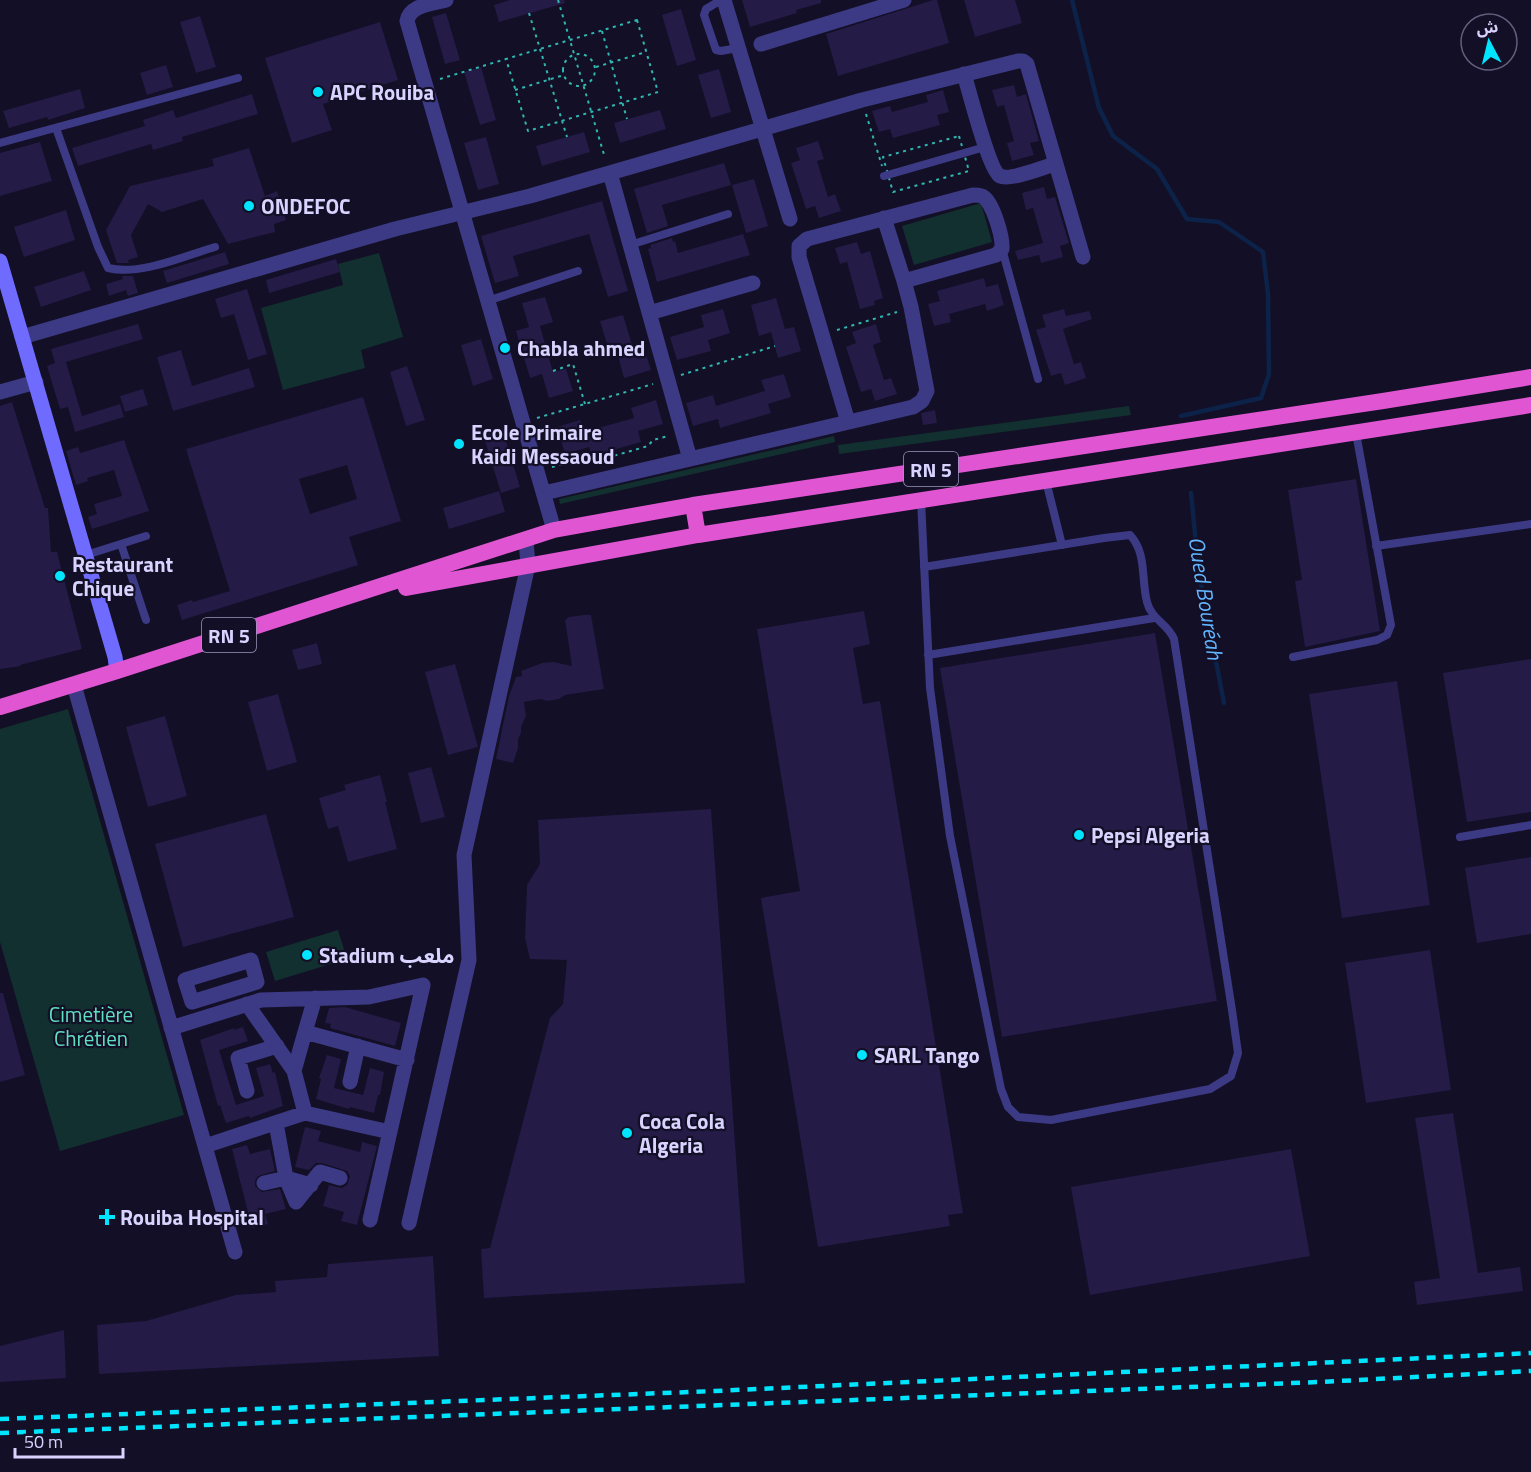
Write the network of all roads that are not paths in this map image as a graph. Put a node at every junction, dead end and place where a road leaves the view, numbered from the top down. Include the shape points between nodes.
1 (446, 0) edge
2 (722, 0) edge
3 (904, 0) edge
4 (875, 4) edge
5 (761, 44) dead end
6 (738, 48) junction
7 (964, 74) junction
8 (238, 78) dead end
9 (56, 128) junction
10 (761, 129) junction
11 (0, 143) edge
12 (985, 147) junction
13 (1055, 164) junction
14 (610, 173) junction
15 (884, 176) road end
16 (463, 213) junction
17 (728, 214) dead end
18 (884, 218) junction
19 (790, 219) dead end
20 (630, 245) junction
21 (215, 247) dead end
22 (1002, 249) junction
23 (1083, 257) dead end
24 (0, 261) edge
25 (578, 271) dead end
26 (904, 281) junction
27 (753, 283) dead end
28 (487, 300) junction
29 (649, 313) junction
30 (22, 337) junction
31 (1531, 377) edge
32 (1038, 379) dead end
33 (36, 382) junction
34 (0, 392) edge
35 (1531, 405) edge
36 (848, 422) junction
37 (1356, 432) junction
38 (690, 459) junction
39 (1046, 482) junction
40 (544, 493) junction
41 (921, 500) junction
42 (693, 505) junction
43 (1531, 524) edge
44 (554, 530) junction
45 (698, 535) junction
46 (146, 536) dead end
47 (526, 540) junction
48 (121, 544) junction
49 (1062, 545) junction
50 (1376, 546) junction
51 (86, 555) junction
52 (528, 565) junction
53 (924, 567) junction
54 (340, 600) junction
55 (1154, 618) junction
56 (146, 620) dead end
57 (928, 655) junction
58 (1293, 657) dead end
59 (117, 671) junction
60 (74, 685) junction
61 (0, 707) edge
62 (1531, 825) edge
63 (1460, 837) dead end
64 (218, 970) junction
65 (226, 992) junction
66 (315, 998) junction
67 (247, 1004) junction
68 (231, 1009) junction
69 (171, 1028) junction
70 (305, 1032) junction
71 (277, 1046) junction
72 (358, 1046) junction
73 (406, 1060) junction
74 (294, 1071) junction
75 (350, 1082) dead end
76 (247, 1091) dead end
77 (305, 1113) junction
78 (276, 1123) junction
79 (390, 1132) junction
80 (204, 1146) junction
81 (286, 1178) junction
82 (339, 1178) dead end
83 (264, 1183) dead end
84 (370, 1220) dead end
85 (409, 1223) dead end
86 (235, 1252) dead end

1 - 16 street via 413,9 407,21
2 - 6 street
2 - 6 lane via 706,9 704,15 716,50
3 - 4 street
4 - 5 street
6 - 10 street
7 - 10 street
7 - 12 street
7 - 13 street via 1018,61 1027,64
8 - 9 lane
9 - 11 lane
9 - 21 lane via 108,268 144,268
10 - 14 street
10 - 19 street
12 - 13 street via 1000,176
12 - 15 lane
13 - 23 street
14 - 16 street
14 - 20 street
16 - 28 street
16 - 30 street via 395,229
17 - 20 lane
18 - 22 street via 973,195 983,196 990,204
18 - 26 street
18 - 36 street via 807,239 799,246
20 - 29 street
22 - 26 street via 996,255
22 - 32 lane
24 - 30 main road
25 - 28 lane
26 - 36 street via 927,391 913,407
27 - 29 street
28 - 40 street
29 - 38 street
30 - 33 main road
31 - 42 highway, RN 5
33 - 34 street
33 - 51 main road
35 - 37 highway, RN 5
36 - 38 street
37 - 39 highway, RN 5
37 - 50 lane
38 - 40 street
39 - 41 highway, RN 5
39 - 49 lane
40 - 44 street
41 - 45 highway, RN 5
41 - 53 lane
42 - 44 highway, RN 5
42 - 45 highway
43 - 50 lane
44 - 47 highway, RN 5
45 - 52 highway, RN 5
46 - 48 lane
47 - 52 street
47 - 54 highway, RN 5
48 - 51 lane
48 - 56 lane
49 - 53 lane
49 - 55 lane via 1130,535 1141,553 1147,603
50 - 58 lane via 1391,625 1387,635
51 - 59 main road
52 - 54 highway, RN 5
52 - 85 street via 464,855 469,960
53 - 57 lane
54 - 59 highway, RN 5
55 - 57 lane
55 - 57 lane via 1171,630 1174,639 1238,1053 1231,1076 1210,1089 1051,1120 1018,1117 1008,1107 1000,1089 951,836
59 - 60 highway, RN 5
60 - 61 highway, RN 5
60 - 69 street
62 - 63 lane
64 - 65 street
64 - 65 street via 250,960 257,982
64 - 65 street via 185,980 192,1002
65 - 68 street
66 - 67 street
66 - 70 street
66 - 73 street via 369,997 423,985
67 - 68 street
67 - 71 street
68 - 69 street
69 - 80 street
70 - 72 street
70 - 74 street
71 - 74 street
71 - 76 street via 238,1058
72 - 73 street
72 - 75 street
73 - 79 street
74 - 77 street
77 - 78 street
77 - 79 street
78 - 80 street
78 - 81 street
79 - 84 street
80 - 86 street
81 - 82 street via 310,1185 320,1172
81 - 83 street

